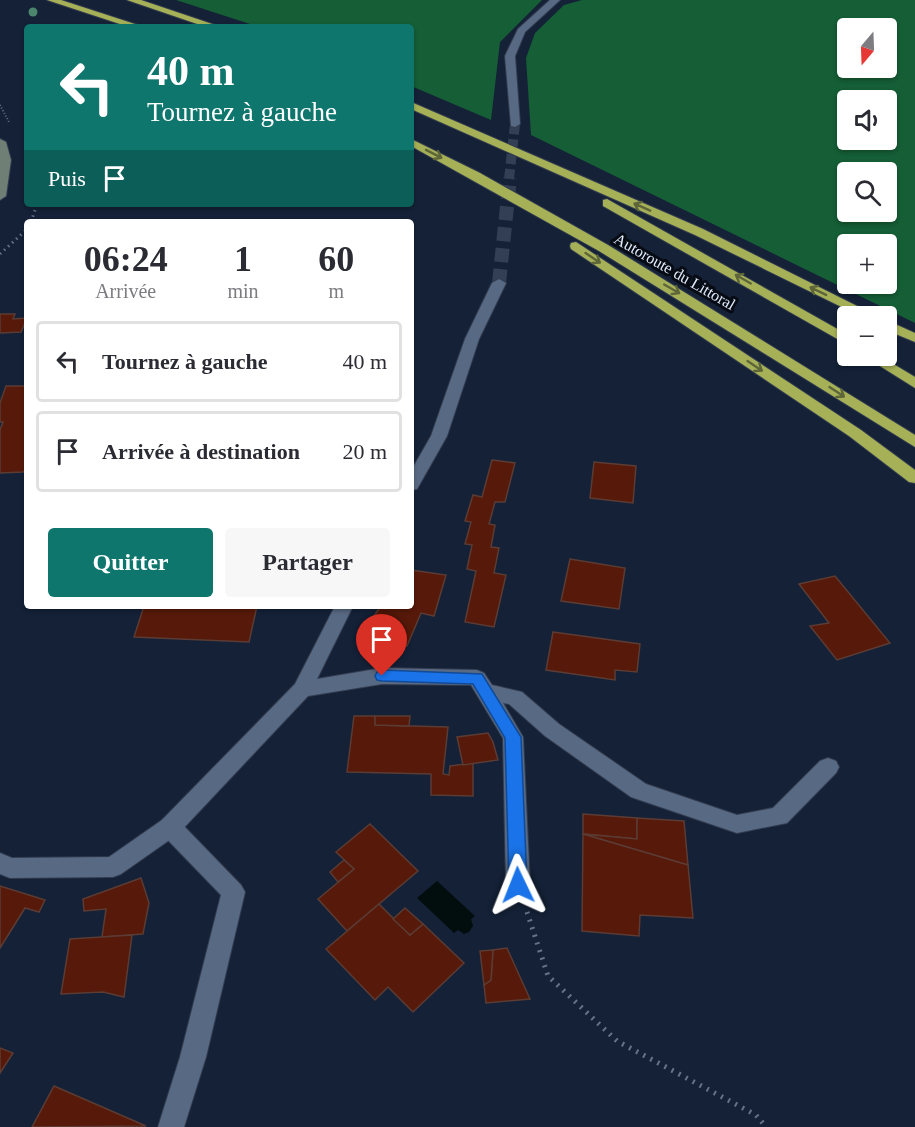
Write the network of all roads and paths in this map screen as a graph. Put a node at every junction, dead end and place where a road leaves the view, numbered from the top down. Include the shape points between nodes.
1 (52, 0) edge
2 (132, 0) edge
3 (555, 0) edge
4 (129, 24) edge
5 (207, 24) edge
6 (414, 106) edge
7 (414, 106) edge
8 (515, 124) tunnel mouth
9 (0, 142) edge
10 (414, 144) edge
11 (458, 166) junction
12 (0, 196) edge
13 (24, 232) edge
14 (0, 254) edge
15 (499, 283) tunnel mouth
16 (850, 306) edge
17 (897, 329) edge
18 (837, 335) edge
19 (915, 338) edge
20 (887, 366) edge
21 (915, 383) edge
22 (915, 442) edge
23 (915, 478) edge
24 (414, 480) edge
25 (342, 609) edge
26 (302, 689) junction
27 (485, 691) junction
28 (828, 767) dead end
29 (170, 827) junction
30 (0, 863) edge
31 (518, 885) joint
32 (171, 1127) edge
33 (766, 1127) edge

1 - 4 highway
2 - 5 highway
3 - 8 street via 521,31 510,56
16 -> 6 highway via 699,232
18 -> 7 highway, Autoroute du Littoral via 600,199
9 - 12 main road via 5,160
10 -> 11 highway, Autoroute du Littoral
11 -> 22 highway, Autoroute du Littoral via 702,306
11 -> 23 highway via 855,433
13 - 14 path
15 - 24 street via 472,339 439,436
17 - 19 highway
20 - 21 highway
25 - 26 street
26 - 27 street via 382,676 477,678
26 - 29 street
27 - 28 street via 515,698 552,730 639,791 737,824 779,816
27 - 31 street via 513,737
29 - 30 street via 113,867 10,868
29 - 32 street via 233,892 193,1057
31 - 33 path via 548,976 617,1041 756,1115

